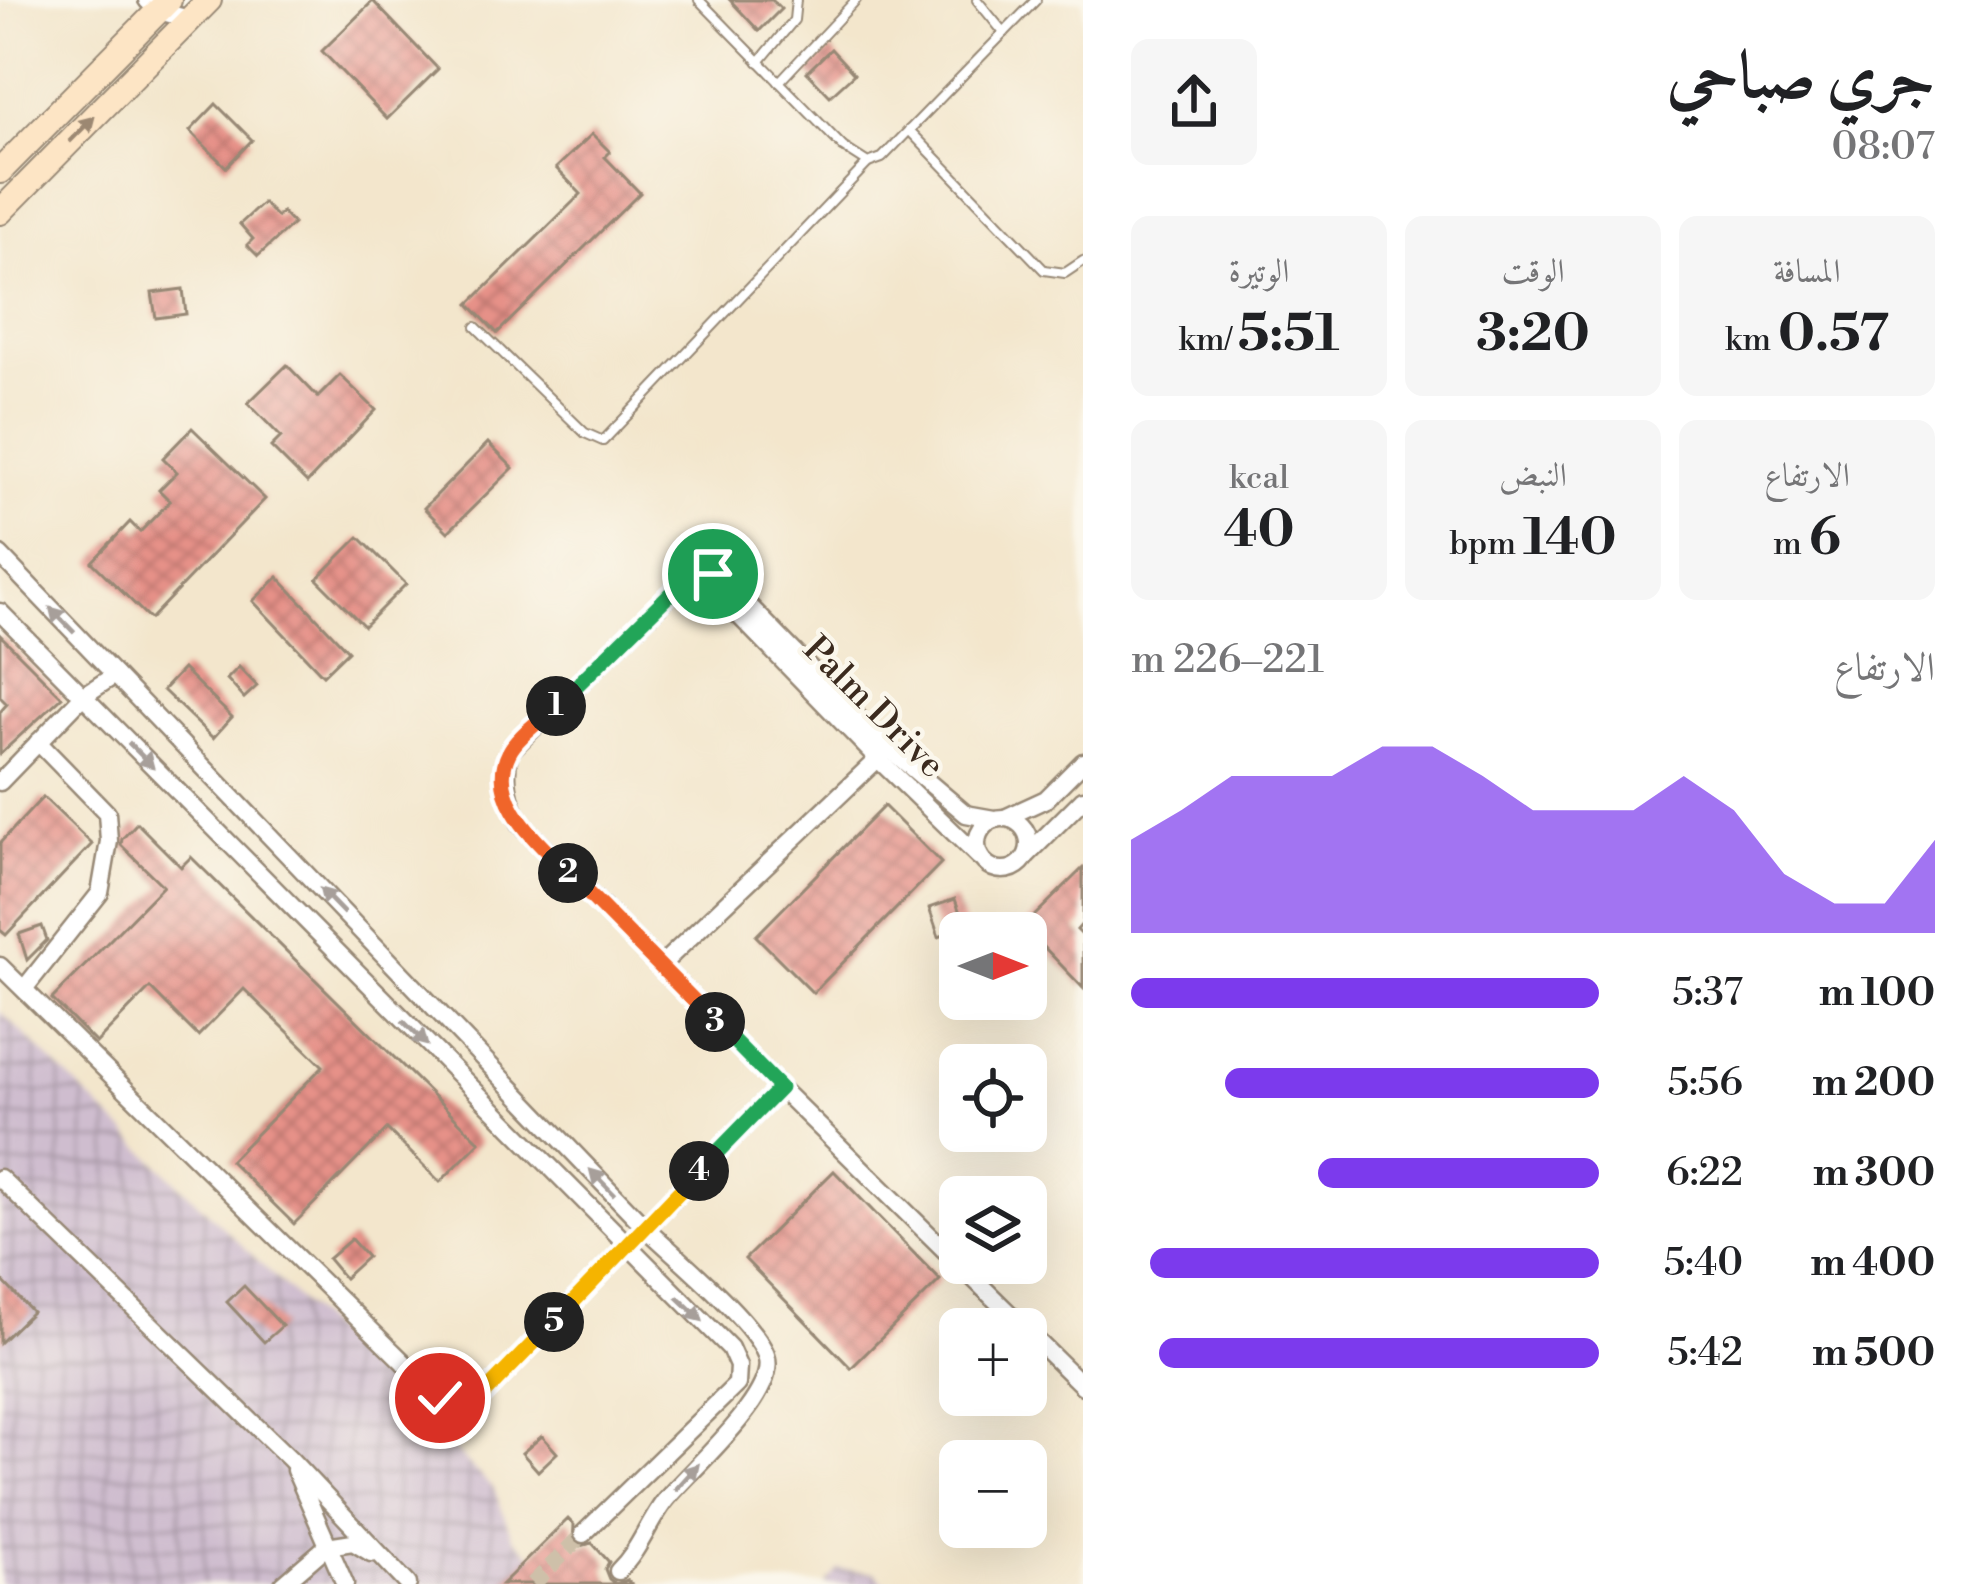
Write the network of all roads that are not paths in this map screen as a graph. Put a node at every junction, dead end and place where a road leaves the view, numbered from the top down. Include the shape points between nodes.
1 (209, 0) edge
2 (699, 0) edge
3 (796, 0) edge
4 (856, 0) edge
5 (976, 0) edge
6 (1030, 2) edge
7 (158, 4) edge
8 (187, 10) edge
9 (1004, 33) junction
10 (759, 62) junction
11 (779, 82) junction
12 (909, 130) junction
13 (868, 163) junction
14 (0, 171) edge
15 (0, 212) edge
16 (1083, 261) edge
17 (476, 327) dead end
18 (0, 555) edge
19 (0, 612) edge
20 (116, 675) junction
21 (83, 696) junction
22 (38, 742) junction
23 (883, 754) junction
24 (1083, 762) edge
25 (0, 782) edge
26 (1083, 799) edge
27 (1000, 818) junction
28 (1028, 854) junction
29 (979, 856) junction
30 (0, 966) edge
31 (660, 966) junction
32 (24, 989) junction
33 (780, 1088) junction
34 (0, 1178) edge
35 (645, 1227) junction
36 (626, 1247) junction
37 (1003, 1308) edge
38 (1047, 1352) edge
39 (1083, 1387) edge
40 (290, 1459) junction
41 (583, 1534) tunnel mouth
42 (327, 1546) junction
43 (392, 1567) junction
44 (619, 1571) dead end
45 (283, 1584) edge
46 (345, 1584) edge
47 (407, 1584) edge

1 - 8 main road
2 - 10 lane
3 - 10 lane via 794,20
4 - 11 lane
5 - 9 lane
6 - 9 lane
7 - 8 street
7 - 14 main road
15 -> 8 main road
9 - 12 lane
10 - 11 lane
11 - 13 lane
12 - 13 lane
12 - 16 lane via 1044,270 1065,273
13 - 17 lane via 603,441 585,433
20 -> 18 street
19 - 21 street
20 - 21 street
35 -> 20 street
21 - 22 street
21 -> 36 street
22 - 25 street
22 - 32 street via 107,813 109,841 100,893
23 - 27 street, Palm Drive via 966,814
23 - 29 street, Palm Drive
23 - 31 street
23 - 31 street, Palm Drive via 724,581 713,574 680,584 509,752 505,772 520,823
24 - 27 street via 1046,799
26 - 28 street
27 - 28 street via 1022,825
27 - 29 street via 981,828
28 - 29 street via 1009,871
30 - 32 street
31 - 33 street
32 - 36 street via 440,1398 471,1407
33 - 35 street
33 - 37 street
34 - 40 street
35 - 36 street
44 -> 35 street via 663,1503 768,1376 767,1356 750,1330
36 -> 41 street via 730,1348 736,1384
38 - 39 street
40 - 42 street
40 - 43 street
42 - 43 street via 353,1541
42 - 45 street
42 - 46 street
43 - 47 street

